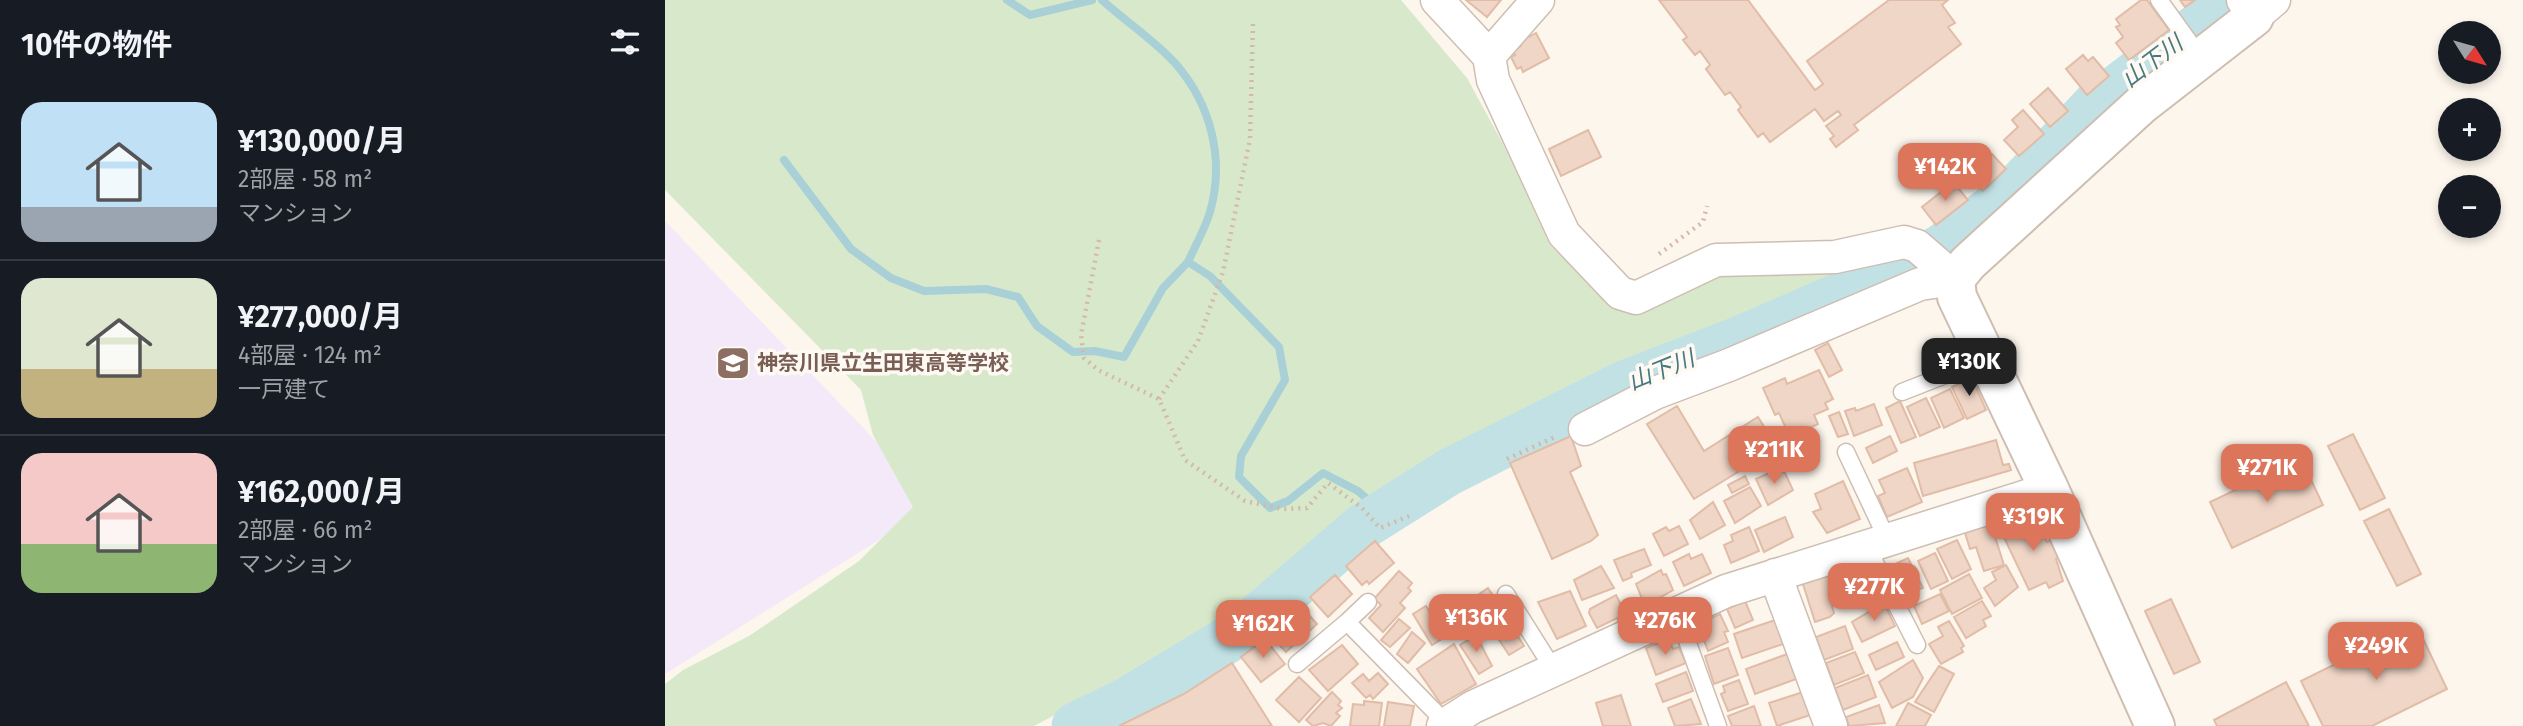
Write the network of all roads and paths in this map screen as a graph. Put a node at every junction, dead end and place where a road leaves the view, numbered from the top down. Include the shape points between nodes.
1 (1437, 0) edge
2 (1538, 0) edge
3 (2159, 0) edge
4 (2255, 6) edge
5 (1253, 23) dead end
6 (2197, 51) junction
7 (1489, 56) junction
8 (1098, 240) dead end
9 (1935, 263) junction
10 (1986, 359) junction
11 (1902, 392) dead end
12 (1159, 400) junction
13 (1585, 429) joint
14 (1846, 452) dead end
15 (1507, 459) dead end
16 (2049, 489) junction
17 (1409, 516) dead end
18 (1876, 542) junction
19 (1775, 575) junction
20 (1506, 594) dead end
21 (1368, 601) dead end
22 (1677, 613) junction
23 (1347, 622) junction
24 (1917, 645) dead end
25 (1297, 664) dead end
26 (1554, 670) junction
27 (1445, 725) edge
28 (1718, 726) edge
29 (1831, 726) edge
30 (2155, 726) edge

1 - 7 street
2 - 7 street
3 - 6 lane
4 - 6 street
5 - 12 path via 1250,139 1223,272 1198,341
6 - 9 street via 1968,263
7 - 9 street via 1493,80 1564,234 1620,293 1636,298 1716,260 1835,257 1904,242
8 - 12 path via 1081,335 1084,358 1098,370
9 - 10 street
9 - 13 street via 1920,284 1655,393
10 - 11 lane
10 - 16 street
12 - 17 path via 1185,460 1245,501 1283,509 1307,508 1328,484 1362,508 1380,528
13 - 15 path via 1570,430
14 - 18 lane
16 - 18 street
16 - 30 street
18 - 19 street
18 - 24 lane
19 - 22 street
19 - 29 street
20 - 26 lane
21 - 23 lane
22 - 26 street
22 - 28 lane
23 - 25 lane
23 - 27 lane
26 - 27 street

